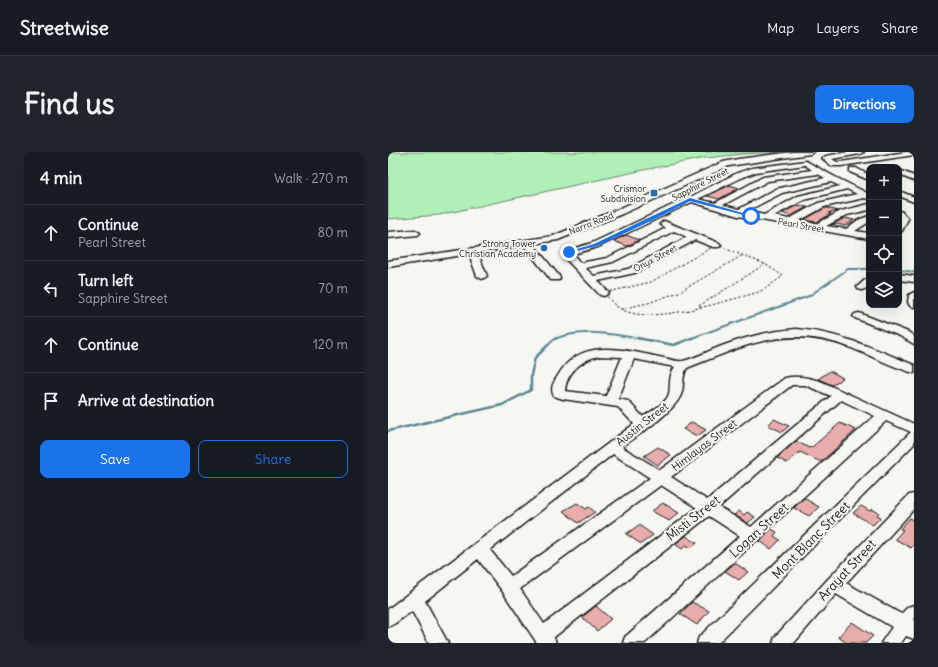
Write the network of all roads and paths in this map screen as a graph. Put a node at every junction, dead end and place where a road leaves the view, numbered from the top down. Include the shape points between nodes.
1 (810, 152) edge
2 (860, 152) edge
3 (881, 152) edge
4 (914, 153) edge
5 (891, 157) junction
6 (914, 160) edge
7 (889, 164) edge
8 (866, 168) edge
9 (820, 171) junction
10 (902, 173) edge
11 (866, 176) edge
12 (832, 179) junction
13 (914, 179) edge
14 (847, 187) junction
15 (664, 192) junction
16 (902, 194) edge
17 (866, 196) edge
18 (866, 196) edge
19 (690, 200) junction
20 (914, 200) edge
21 (714, 207) junction
22 (866, 208) edge
23 (738, 213) junction
24 (765, 218) junction
25 (652, 219) junction
26 (866, 220) edge
27 (789, 223) junction
28 (817, 227) junction
29 (673, 228) junction
30 (415, 233) dead end
31 (847, 233) junction
32 (388, 234) edge
33 (695, 236) junction
34 (866, 236) edge
35 (527, 243) junction
36 (716, 245) junction
37 (472, 251) junction
38 (743, 255) junction
39 (388, 264) edge
40 (765, 264) junction
41 (579, 266) junction
42 (482, 276) dead end
43 (902, 277) edge
44 (555, 278) dead end
45 (914, 279) edge
46 (591, 280) junction
47 (604, 293) junction
48 (914, 295) edge
49 (914, 304) edge
50 (696, 307) junction
51 (620, 309) junction
52 (859, 316) dead end
53 (914, 341) edge
54 (629, 356) junction
55 (913, 364) edge
56 (683, 365) junction
57 (839, 395) junction
58 (612, 401) junction
59 (885, 416) junction
60 (642, 424) junction
61 (914, 429) edge
62 (914, 436) edge
63 (612, 447) junction
64 (661, 477) junction
65 (914, 499) edge
66 (708, 508) junction
67 (753, 536) junction
68 (480, 550) junction
69 (834, 584) junction
70 (509, 587) junction
71 (415, 600) junction
72 (388, 619) edge
73 (911, 622) edge
74 (545, 639) edge
75 (439, 643) edge
76 (632, 643) edge
77 (706, 643) edge
78 (782, 643) edge
79 (890, 643) edge

1 - 15 street, Narra Road via 726,164
2 - 5 street via 826,159 841,164
3 - 5 street
4 - 5 street
6 - 7 street
8 - 11 street via 853,170
9 - 12 street
9 - 19 street, Sapphire Street via 806,163 748,171
9 - 21 street via 766,179
10 - 13 street
12 - 14 street
12 - 23 street via 779,191
14 - 17 street
14 - 24 street via 801,198
15 - 19 street, Pearl Street
15 - 35 street, Narra Road via 555,238
16 - 20 street
18 - 27 street via 821,205
19 - 21 street, Pearl Street
19 - 25 street, Sapphire Street
21 - 23 street, Pearl Street
22 - 28 street via 844,213
23 - 24 street, Pearl Street
24 - 27 street, Pearl Street
25 - 29 street
25 - 41 street, Sapphire Street via 595,245 569,252 568,255
26 - 31 street
27 - 28 street, Pearl Street
28 - 31 street, Pearl Street
29 - 33 street
29 - 41 street via 610,260
30 - 32 street
31 - 34 street, Pearl Street
33 - 36 street
33 - 46 street, Onyx Street via 631,271
35 - 37 street, Narra Road
35 - 44 street
36 - 38 path
36 - 47 path via 660,278
37 - 39 street, Narra Road
37 - 42 street
38 - 40 path
38 - 51 path via 678,292 648,303
40 - 50 path
40 - 50 path via 783,276 756,293
41 - 46 street
43 - 45 street
46 - 47 street
47 - 51 path
48 - 49 street
50 - 51 path via 651,316 633,314
52 - 53 street via 904,334
54 - 56 street
54 - 58 street
54 - 58 street via 596,353 580,358 570,366 558,390 558,393 563,395
55 - 56 street via 830,337 799,333 750,340
56 - 60 street, Austin Street via 677,373 674,398
57 - 59 street, Himlayas Street
57 - 64 street, Himlayas Street via 806,381 796,380 784,384
57 - 66 street, Misti Street
58 - 60 street via 627,407
59 - 61 street, Himlayas Street
59 - 67 street, Logan Street
60 - 63 street, Austin Street
62 - 77 street, Mont Blanc Street
63 - 64 street
63 - 68 street, Austin Street
64 - 66 street
64 - 70 street, Himlayas Street
65 - 69 street, Arayat Street
66 - 67 street
66 - 74 street, Misti Street
67 - 76 street, Logan Street
68 - 70 street
68 - 71 street, Austin Street
69 - 73 street
69 - 78 street, Arayat Street
70 - 74 street
71 - 72 street, Austin Street
71 - 75 street
73 - 79 street

